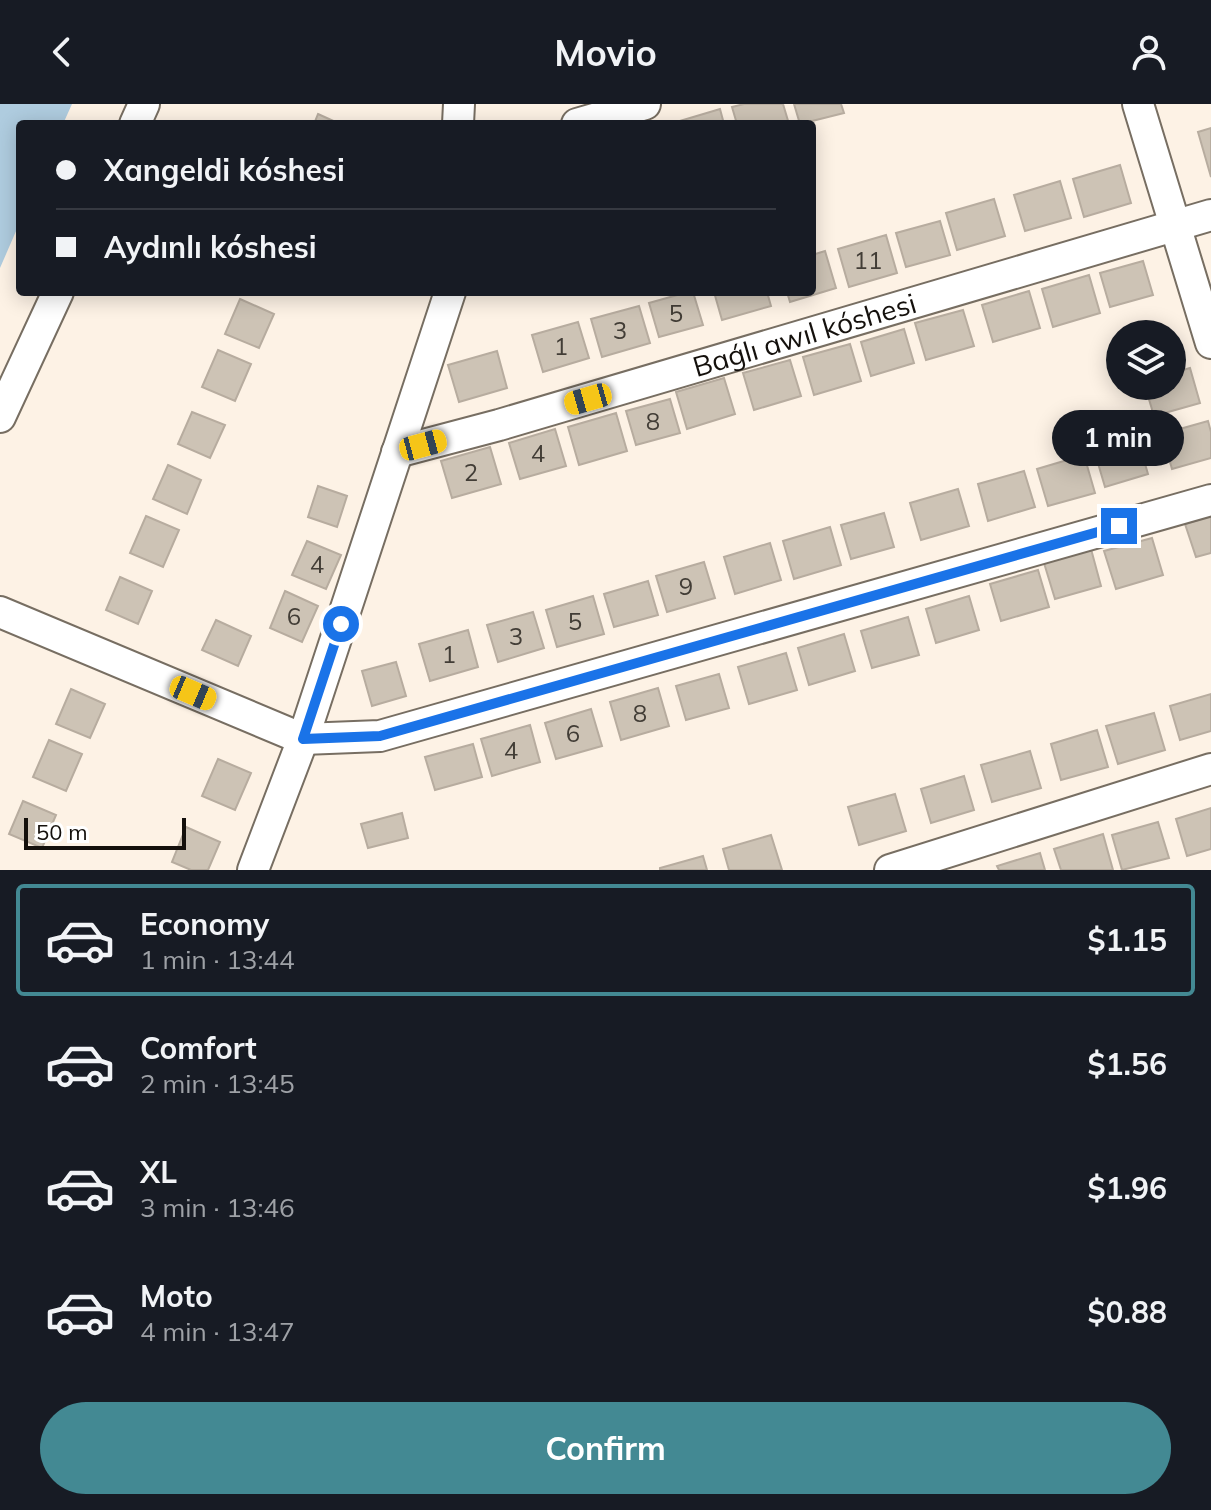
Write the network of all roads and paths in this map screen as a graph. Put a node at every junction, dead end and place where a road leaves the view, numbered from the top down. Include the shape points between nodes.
1 (645, 104) edge
2 (1138, 104) edge
3 (591, 120) edge
4 (1211, 215) edge
5 (1176, 225) junction
6 (56, 296) edge
7 (449, 296) edge
8 (1211, 343) edge
9 (0, 417) edge
10 (397, 452) junction
11 (1211, 500) edge
12 (0, 612) edge
13 (303, 739) junction
14 (1211, 769) edge
15 (253, 870) edge
16 (890, 870) edge

1 - 3 street
2 - 5 street
4 - 5 street, Baǵlı awıl kóshesi
5 - 8 street
5 - 10 street, Baǵlı awıl kóshesi
6 - 9 street
7 - 10 street
10 - 13 street
11 - 13 street via 380,736
12 - 13 street
13 - 15 street
14 - 16 street

